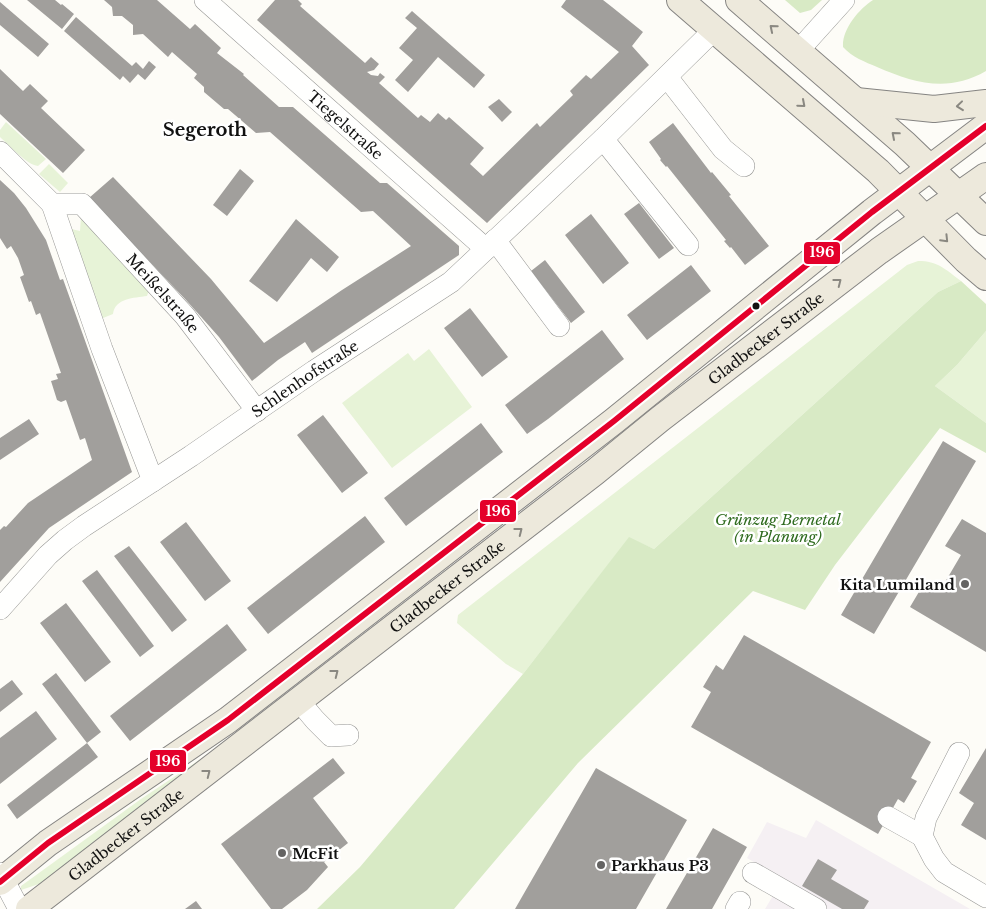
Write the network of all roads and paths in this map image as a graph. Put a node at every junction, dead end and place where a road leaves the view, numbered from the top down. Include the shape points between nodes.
1 (205, 0) edge
2 (680, 0) edge
3 (740, 0) edge
4 (844, 0) edge
5 (715, 29) junction
6 (799, 50) junction
7 (668, 77) junction
8 (856, 100) junction
9 (986, 103) edge
10 (986, 126) edge
11 (603, 139) junction
12 (0, 152) edge
13 (744, 166) dead end
14 (930, 169) junction
15 (986, 176) edge
16 (899, 192) junction
17 (958, 196) junction
18 (52, 204) junction
19 (925, 218) junction
20 (986, 222) edge
21 (490, 244) junction
22 (688, 245) dead end
23 (986, 277) edge
24 (559, 326) dead end
25 (257, 411) junction
26 (153, 481) junction
27 (0, 609) edge
28 (300, 701) junction
29 (348, 735) dead end
30 (960, 752) dead end
31 (891, 812) dead end
32 (923, 831) junction
33 (753, 872) dead end
34 (1, 878) edge
35 (986, 897) edge
36 (0, 905) edge
37 (9, 909) edge
38 (19, 909) edge
39 (29, 909) edge
40 (816, 909) edge

1 - 21 street, Tiegelstraße
2 - 5 main road
6 -> 3 main road
4 - 6 street
5 - 7 street, Schlenhofstraße
5 -> 16 main road
6 - 8 main road
7 - 11 street, Schlenhofstraße
7 - 13 street via 723,149
9 -> 8 main road via 934,109
14 -> 8 main road
10 - 14 main road, Gladbecker Straße
11 - 21 street, Schlenhofstraße
11 - 22 street
12 - 18 street
14 - 16 main road, Gladbecker Straße
14 - 17 main road
15 - 17 main road, Gladbecker Straße
16 - 19 main road
16 - 34 main road, Gladbecker Straße via 606,427 228,720
17 - 19 main road, Gladbecker Straße
17 - 20 main road
18 - 25 street, Meißelstraße via 82,204 185,316
18 - 26 street via 102,349
19 -> 23 main road
28 -> 19 main road, Gladbecker Straße via 660,419
21 - 24 street, Tiegelstraße
21 - 25 street, Schlenhofstraße via 451,282
25 - 26 street, Schlenhofstraße
26 - 27 street, Schlenhofstraße via 65,540
28 - 29 street via 331,736
39 -> 28 main road, Gladbecker Straße
30 - 32 street via 926,818
31 - 32 street
32 - 35 street via 934,859 944,872
33 - 40 street
34 - 38 street
36 - 37 street

